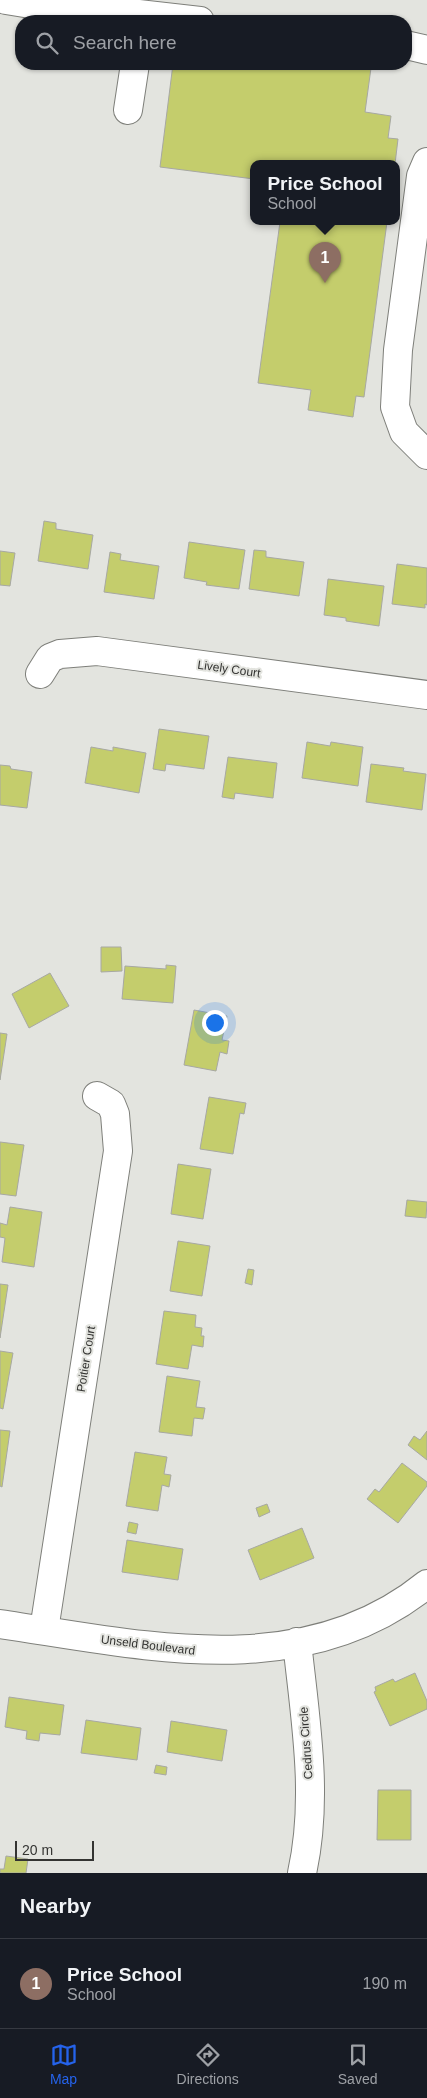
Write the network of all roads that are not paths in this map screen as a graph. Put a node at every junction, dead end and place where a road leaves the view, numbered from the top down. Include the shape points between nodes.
1 (6, 0) edge
2 (105, 6) edge
3 (132, 15) edge
4 (412, 46) edge
5 (427, 50) edge
6 (134, 70) edge
7 (128, 110) dead end
8 (427, 162) edge
9 (427, 455) edge
10 (40, 674) dead end
11 (427, 695) edge
12 (97, 1096) dead end
13 (427, 1584) edge
14 (0, 1624) edge
15 (44, 1630) junction
16 (297, 1642) junction
17 (302, 1873) edge

1 - 2 street via 92,14
2 - 3 street
4 - 5 street
6 - 7 street
8 - 9 street via 421,176 398,350 395,407 404,432
10 - 11 street, Lively Court via 50,658 60,654 98,651
12 - 15 street, Poitier Court via 111,1104 115,1114 118,1152
13 - 16 street, Unseld Boulevard via 382,1614 335,1635
14 - 15 street, Unseld Boulevard
15 - 16 street, Unseld Boulevard via 158,1648 202,1651 246,1650
16 - 17 street, Cedrus Circle via 310,1770 307,1850

